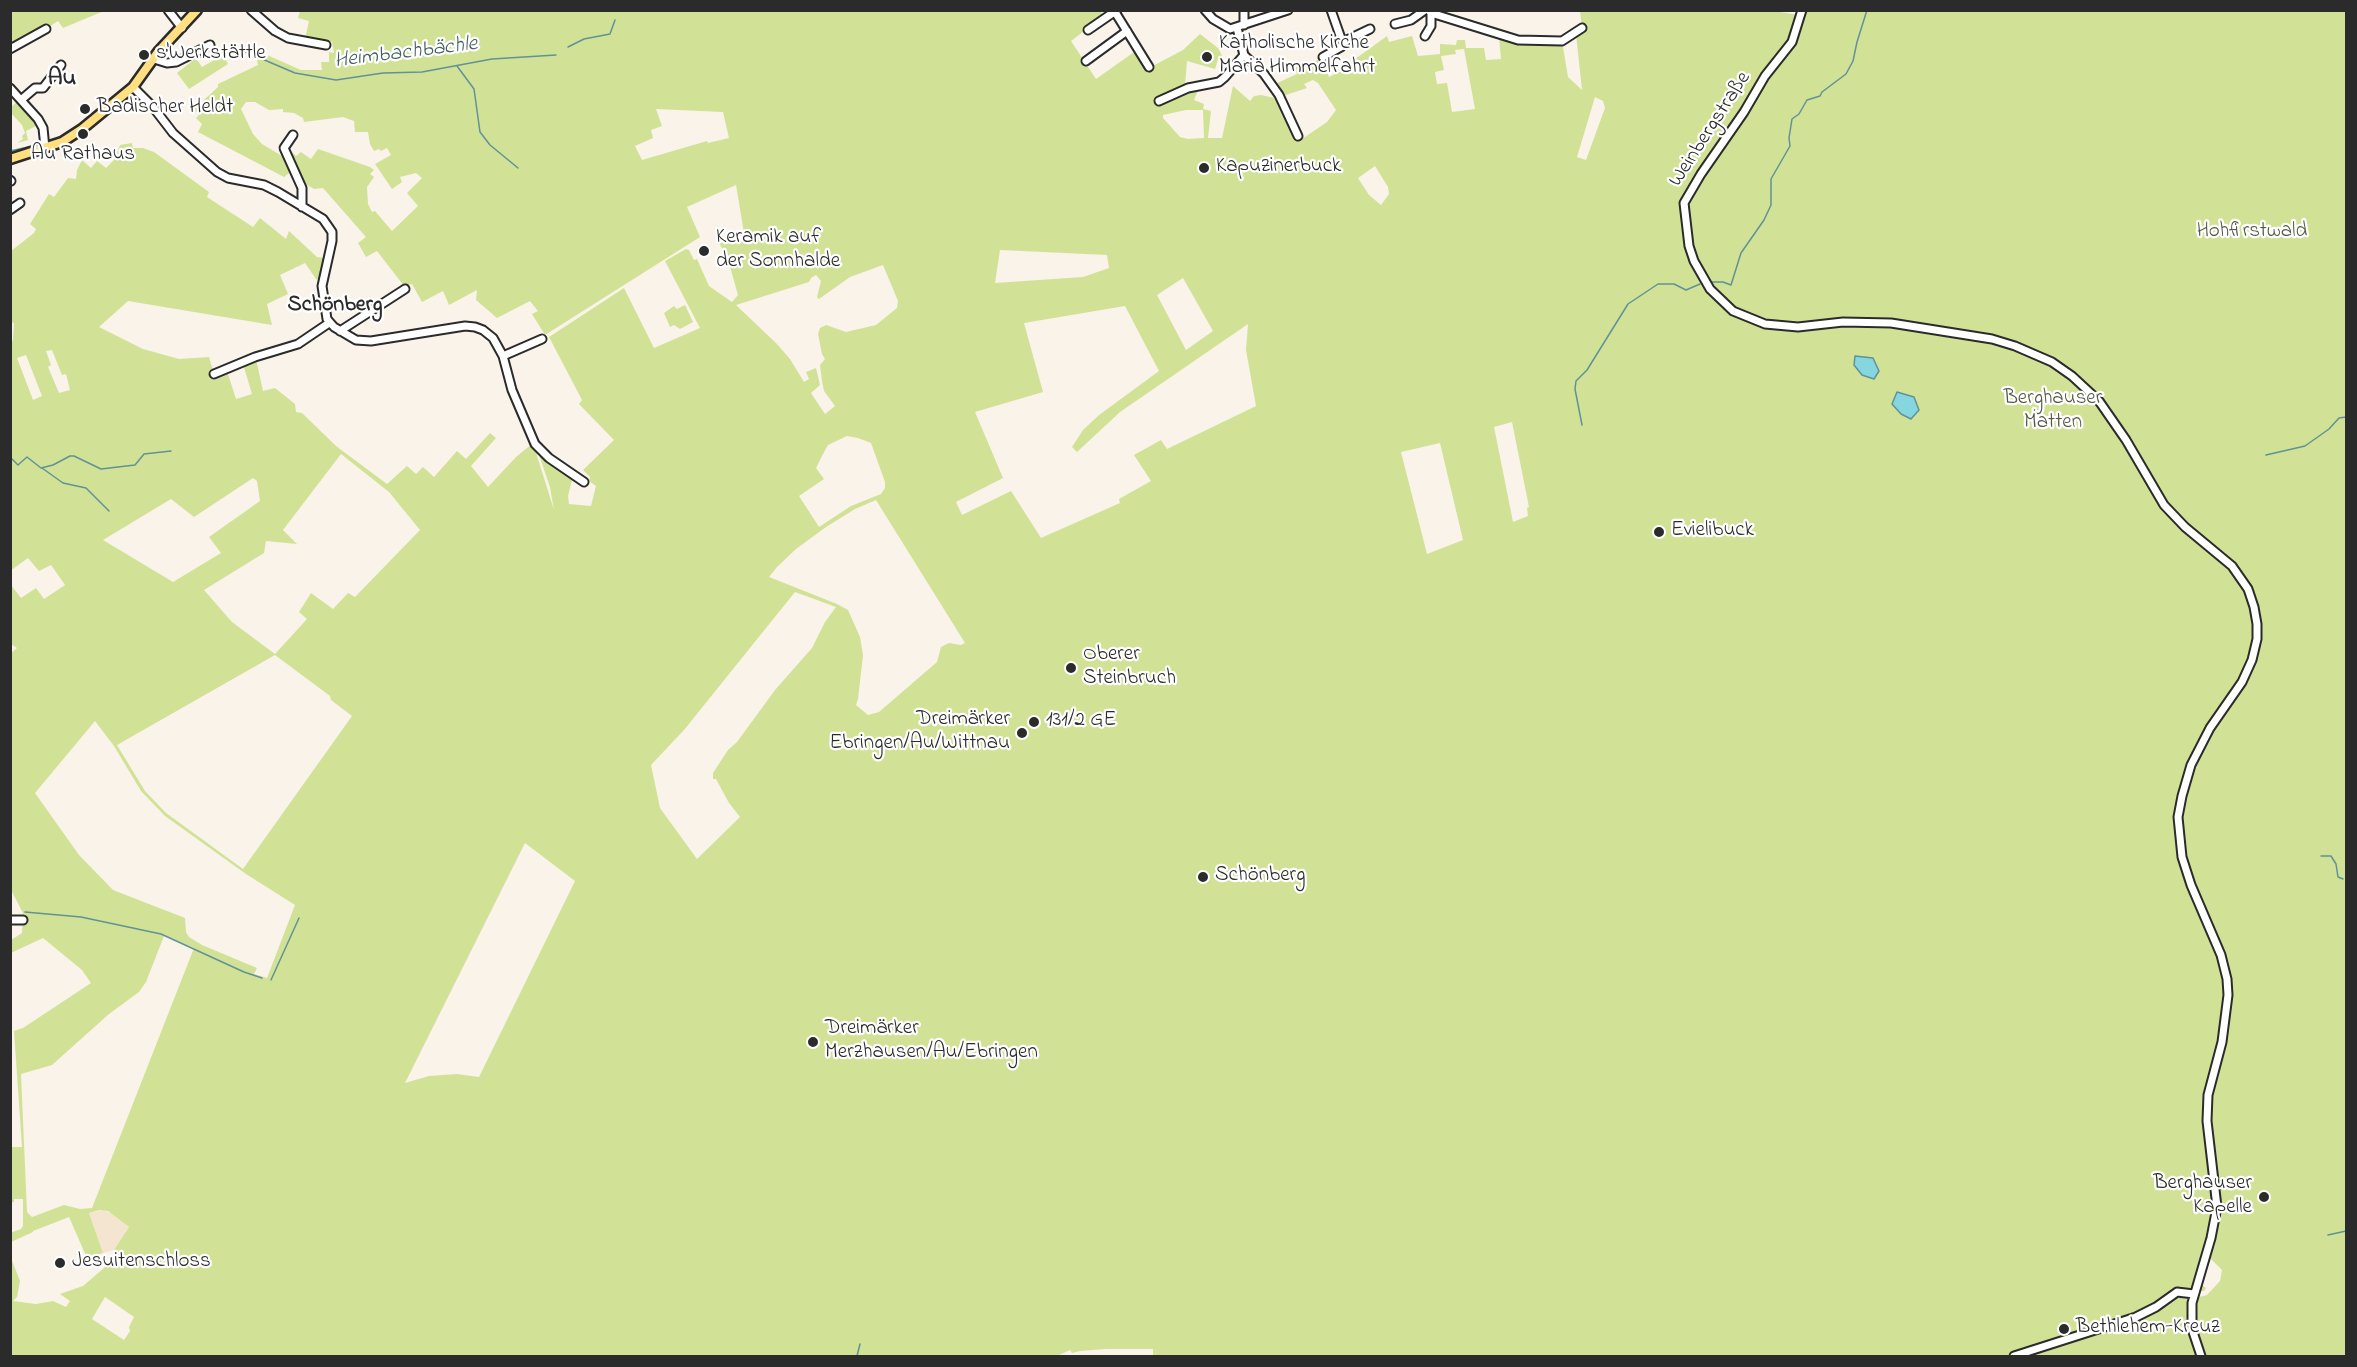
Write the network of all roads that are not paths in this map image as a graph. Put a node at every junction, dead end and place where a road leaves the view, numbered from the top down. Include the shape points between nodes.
1 (168, 10) edge
2 (197, 10) edge
3 (251, 10) edge
4 (1205, 10) edge
5 (1244, 10) edge
6 (1288, 10) edge
7 (1331, 10) edge
8 (1802, 10) edge
9 (1116, 11) edge
10 (1428, 11) edge
11 (1395, 24) dead end
12 (1244, 25) junction
13 (180, 26) junction
14 (1237, 28) junction
15 (1582, 28) dead end
16 (46, 29) dead end
17 (1370, 29) dead end
18 (1088, 30) dead end
19 (1127, 31) junction
20 (1425, 36) dead end
21 (1343, 44) junction
22 (210, 45) dead end
23 (326, 45) dead end
24 (10, 49) edge
25 (1244, 55) junction
26 (1323, 57) dead end
27 (153, 59) junction
28 (1086, 61) dead end
29 (61, 65) dead end
30 (1149, 67) dead end
31 (30, 81) dead end
32 (133, 87) junction
33 (10, 88) edge
34 (35, 88) junction
35 (21, 100) junction
36 (1159, 101) dead end
37 (293, 135) dead end
38 (1298, 136) dead end
39 (45, 145) junction
40 (10, 159) edge
41 (20, 203) dead end
42 (302, 207) junction
43 (10, 210) edge
44 (405, 290) dead end
45 (329, 323) junction
46 (340, 331) junction
47 (542, 339) dead end
48 (503, 356) junction
49 (214, 374) dead end
50 (584, 482) dead end
51 (10, 920) edge
52 (23, 920) dead end
53 (2193, 1294) junction
54 (2014, 1356) edge
55 (2201, 1356) edge

1 - 13 street
2 - 13 main road
3 - 23 street via 288,38
4 - 14 street via 1224,27
5 - 12 street
6 - 12 street
7 - 21 street
8 - 53 street, Weinbergstraße via 1792,42 1765,76 1684,203 1686,233 1694,261 1710,290 1740,315 1778,327 1891,323 1992,339 2052,362 2099,401 2164,505 2232,566 2248,590 2257,624 2256,649 2242,682 2201,744 2178,811 2182,857 2220,955 2228,995 2222,1042 2208,1095 2207,1121 2217,1207
9 - 18 street
9 - 19 street
10 - 11 street
10 - 15 street via 1518,40 1562,41
10 - 20 street via 1431,26
12 - 14 street
13 - 27 main road
14 - 25 street
16 - 24 street
17 - 21 street
19 - 28 street
19 - 30 street
21 - 26 street
22 - 27 street via 176,62
25 - 36 street via 1219,82 1188,88
25 - 38 street via 1279,95
27 - 32 main road
29 - 34 street via 43,88
31 - 34 street
32 - 39 main road via 73,136
32 - 42 street via 173,134 217,172 264,185
33 - 35 street
34 - 35 street
35 - 39 street via 43,128
37 - 42 street via 284,148 302,188
39 - 40 main road
41 - 43 street
42 - 45 street via 323,219 332,232 322,286
44 - 46 street
45 - 46 street
45 - 49 street via 298,344
46 - 48 street via 356,340 371,341 475,327 493,338
47 - 48 street
48 - 50 street via 512,390 536,444
51 - 52 street
53 - 54 street via 2177,1292 2136,1317
53 - 55 street via 2192,1324

